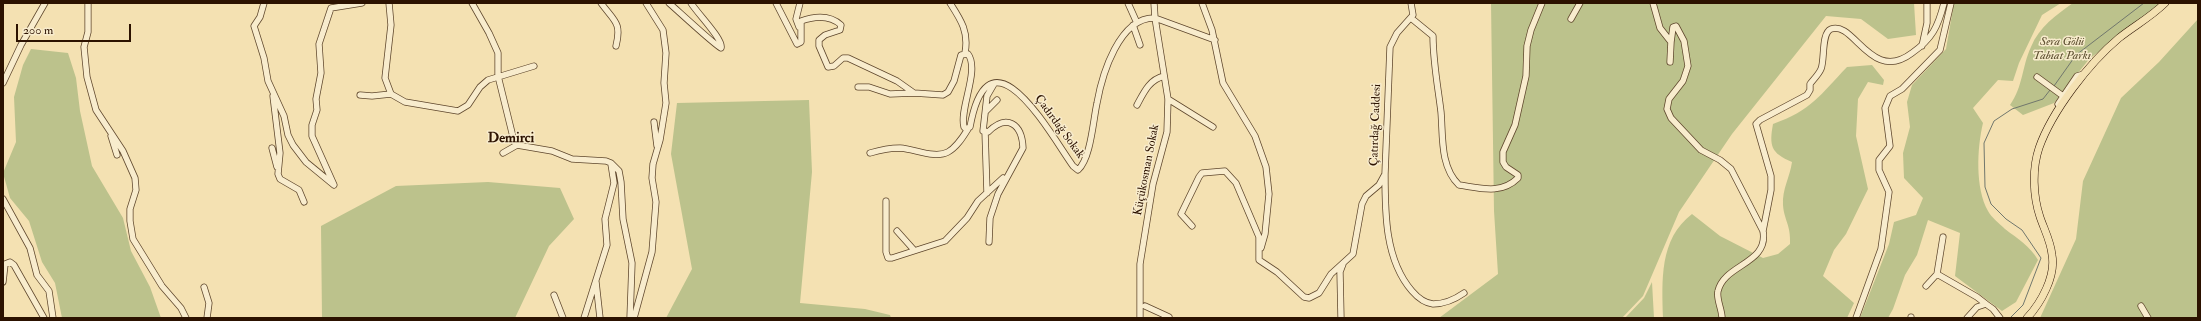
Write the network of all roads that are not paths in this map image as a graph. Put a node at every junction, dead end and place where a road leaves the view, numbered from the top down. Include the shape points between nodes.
1 (45, 3) edge
2 (88, 3) edge
3 (264, 3) edge
4 (362, 3) edge
5 (389, 3) edge
6 (472, 3) edge
7 (601, 3) edge
8 (646, 3) edge
9 (668, 3) edge
10 (691, 3) edge
11 (776, 3) edge
12 (800, 3) edge
13 (950, 3) edge
14 (1128, 3) edge
15 (1154, 3) edge
16 (1202, 3) edge
17 (1411, 3) edge
18 (1542, 3) edge
19 (1580, 3) edge
20 (1653, 3) edge
21 (1927, 3) edge
22 (1944, 3) edge
23 (1951, 3) edge
24 (2164, 3) edge
25 (1155, 18) junction
26 (1411, 18) junction
27 (1571, 19) dead end
28 (1135, 24) junction
29 (800, 29) junction
30 (1215, 40) junction
31 (1671, 42) junction
32 (616, 46) dead end
33 (1140, 46) dead end
34 (1922, 46) junction
35 (965, 53) junction
36 (1670, 62) dead end
37 (534, 66) dead end
38 (2084, 74) junction
39 (498, 76) junction
40 (1164, 76) junction
41 (2037, 77) dead end
42 (3, 83) edge
43 (995, 83) junction
44 (858, 87) dead end
45 (273, 91) junction
46 (914, 93) junction
47 (391, 94) junction
48 (360, 95) dead end
49 (2060, 95) junction
50 (1168, 99) junction
51 (997, 100) dead end
52 (1137, 105) dead end
53 (986, 111) junction
54 (2055, 119) junction
55 (654, 122) dead end
56 (1213, 127) dead end
57 (968, 129) junction
58 (985, 131) junction
59 (110, 132) junction
60 (517, 145) junction
61 (272, 148) dead end
62 (658, 148) junction
63 (503, 153) dead end
64 (870, 153) dead end
65 (117, 155) dead end
66 (611, 163) junction
67 (277, 169) junction
68 (1007, 174) junction
69 (1385, 174) junction
70 (987, 193) junction
71 (3, 199) edge
72 (886, 201) dead end
73 (304, 202) dead end
74 (1192, 226) dead end
75 (897, 231) dead end
76 (1763, 231) junction
77 (1943, 237) dead end
78 (989, 242) dead end
79 (914, 250) junction
80 (1259, 252) junction
81 (1343, 264) junction
82 (1937, 274) junction
83 (3, 282) edge
84 (596, 282) junction
85 (1926, 286) dead end
86 (204, 288) dead end
87 (1464, 292) dead end
88 (554, 295) dead end
89 (1986, 304) junction
90 (1145, 306) dead end
91 (2141, 306) dead end
92 (1169, 317) dead end
93 (1999, 317) edge
94 (44, 318) edge
95 (53, 318) edge
96 (186, 318) edge
97 (207, 318) edge
98 (564, 318) edge
99 (584, 318) edge
100 (600, 318) edge
101 (630, 318) edge
102 (634, 318) edge
103 (1140, 318) edge
104 (1341, 318) edge
105 (1722, 318) edge
106 (1856, 318) edge
107 (1967, 318) edge
108 (2027, 318) edge
109 (2148, 318) edge

1 - 42 street via 21,44
2 - 59 street via 88,32 84,47 87,76 96,110
3 - 45 street via 254,26
4 - 45 street via 331,8 319,44 321,73 312,136 334,185 306,162 293,144
5 - 47 street via 391,25 385,78
6 - 39 street via 496,48
7 - 32 street via 618,25 619,36
8 - 62 street via 663,30 665,40 666,103
9 - 10 street via 720,48 720,39 698,15
11 - 29 street via 796,44 802,39
12 - 29 street via 796,19
13 - 35 street via 965,27
14 - 28 street
15 - 25 street, Küçükosman Sokak
16 - 30 street
17 - 26 street
18 - 26 street via 1527,46 1526,76 1515,125 1502,152 1506,167 1518,175 1518,178 1500,190 1459,185 1450,173 1441,134 1441,113 1433,67 1433,36
19 - 27 street
20 - 31 street via 1660,28
21 - 34 street via 1928,23
22 - 34 street via 1939,21 1928,41
23 - 106 street via 1940,50 1902,89 1890,96 1885,108 1890,146 1879,160 1879,170 1889,192 1881,249
24 - 38 main road via 2152,15 2120,37
25 - 28 street
25 - 30 street
25 - 40 street, Küçükosman Sokak
26 - 69 street, Çatırdağ Caddesi via 1397,33 1390,47
28 - 33 street
28 - 43 street, Çadırdağ Sokak via 1119,40 1106,71 1085,160 1078,170 1043,120 1020,94 1008,85
29 - 46 street via 801,21 826,17 834,19 841,25 840,30 819,40 828,67 834,66 843,58 848,58 897,81
30 - 80 street via 1223,83 1255,136 1267,172 1269,194 1265,234
31 - 36 street
31 - 76 street via 1673,27 1676,26 1684,41 1688,61 1683,81 1669,99 1667,109 1671,118 1701,150 1731,169
34 - 76 street via 1903,60 1888,63 1872,55 1844,30 1829,30 1825,35 1821,70 1810,84 1810,90 1806,95 1756,124 1772,176
35 - 46 street via 961,55 954,81 948,92 943,95
35 - 57 street via 971,60 964,124
37 - 39 street
38 - 49 street via 2077,76
38 - 54 main road
39 - 47 street via 488,80 468,105 458,111 411,104
39 - 60 street
40 - 50 street, Küçükosman Sokak
40 - 52 street via 1150,83
41 - 49 street
43 - 53 street via 990,87 987,96
43 - 57 street via 987,86 980,95
44 - 46 street via 869,87 890,94
45 - 67 street via 280,153
47 - 48 street
49 - 54 street
50 - 56 street
50 - 103 street, Küçükosman Sokak via 1167,132 1153,184 1140,264
51 - 53 street
53 - 58 street
54 - 108 main road via 2039,148 2034,166 2039,216 2053,256 2051,274 2034,311
55 - 62 street
57 - 64 street via 956,146 937,155 899,148 886,148
58 - 68 street via 988,132 997,123 1004,121 1011,123 1018,130 1023,148
58 - 70 street
59 - 65 street
59 - 96 street via 123,151 135,178 136,190 130,210 133,239 162,286
60 - 63 street
60 - 66 street via 552,151 572,159
61 - 67 street
62 - 102 street via 652,178 656,214 652,252
66 - 84 street via 614,183 606,213 607,245
66 - 101 street via 620,176 623,219 632,263
67 - 73 street via 280,179 299,190
68 - 70 street
68 - 78 street via 990,218
69 - 81 street, Çatırdağ Caddesi via 1362,204 1353,254
69 - 87 street via 1389,238 1402,278 1419,299 1429,303 1450,302
70 - 79 street via 945,241
71 - 95 street via 30,248 37,275 49,291
72 - 79 street via 888,258
74 - 80 street via 1181,214 1202,172 1225,171 1236,183 1259,237
75 - 79 street
76 - 105 street via 1765,241 1762,248 1729,275 1719,287 1718,298 1722,306
77 - 82 street
80 - 81 street, Çatırdağ Caddesi via 1259,260 1277,272 1304,297 1310,298 1319,293 1331,274
81 - 104 street via 1340,272
82 - 85 street
82 - 89 street
83 - 94 street via 5,264 10,262
84 - 99 street
84 - 100 street
86 - 97 street via 209,303
88 - 98 street
89 - 93 street
89 - 107 street via 1977,307
90 - 92 street
91 - 109 street

